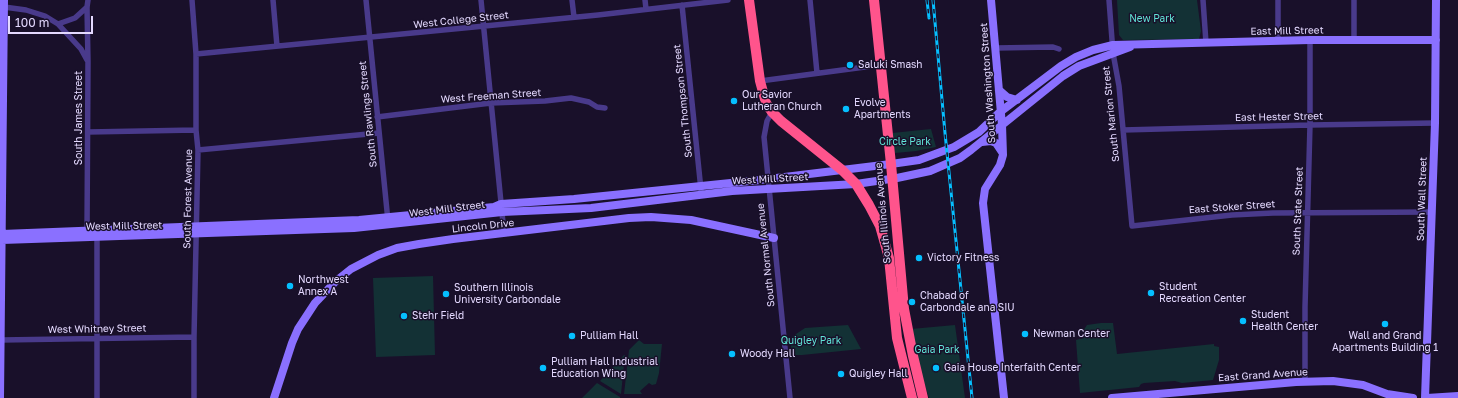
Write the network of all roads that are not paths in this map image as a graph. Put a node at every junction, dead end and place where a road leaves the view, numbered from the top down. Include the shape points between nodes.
1 (88, 0) edge
2 (192, 0) edge
3 (273, 0) edge
4 (366, 0) edge
5 (482, 0) edge
6 (572, 0) edge
7 (645, 0) edge
8 (728, 0) edge
9 (749, 0) edge
10 (810, 0) edge
11 (874, 0) edge
12 (991, 0) edge
13 (1109, 0) edge
14 (1203, 0) edge
15 (1278, 0) edge
16 (1354, 0) edge
17 (1436, 0) edge
18 (4, 3) edge
19 (682, 5) junction
20 (87, 7) junction
21 (646, 9) junction
22 (574, 17) junction
23 (58, 24) junction
24 (484, 26) junction
25 (369, 38) junction
26 (1310, 40) junction
27 (1354, 40) junction
28 (1436, 40) junction
29 (1278, 41) junction
30 (1206, 43) junction
31 (277, 46) junction
32 (1, 48) edge
33 (996, 48) junction
34 (1060, 49) dead end
35 (1113, 49) junction
36 (196, 54) junction
37 (88, 62) junction
38 (880, 66) junction
39 (817, 73) junction
40 (760, 81) junction
41 (999, 90) junction
42 (1017, 100) junction
43 (491, 103) junction
44 (605, 108) dead end
45 (772, 112) junction
46 (1000, 112) junction
47 (377, 117) junction
48 (1435, 123) junction
49 (1002, 125) junction
50 (1310, 125) junction
51 (196, 130) junction
52 (1123, 130) junction
53 (88, 132) junction
54 (379, 133) junction
55 (2, 138) edge
56 (982, 142) junction
57 (198, 150) junction
58 (1003, 155) junction
59 (891, 164) junction
60 (842, 170) junction
61 (768, 179) junction
62 (892, 179) junction
63 (856, 184) junction
64 (769, 188) junction
65 (701, 190) junction
66 (502, 208) junction
67 (1307, 212) junction
68 (1431, 212) junction
69 (388, 222) junction
70 (1132, 226) joint
71 (196, 230) junction
72 (97, 233) junction
73 (504, 233) junction
74 (87, 234) junction
75 (2, 237) junction
76 (774, 238) junction
77 (1, 274) edge
78 (194, 337) junction
79 (98, 338) junction
80 (1, 340) edge
81 (1305, 382) junction
82 (1458, 396) edge
83 (0, 398) edge
84 (97, 398) edge
85 (194, 398) edge
86 (274, 398) edge
87 (790, 398) edge
88 (912, 398) edge
89 (923, 398) edge
90 (1004, 398) edge
91 (1112, 398) edge
92 (1413, 398) edge
93 (1426, 398) edge

1 - 20 street, South James Street
2 - 36 street, South Forest Avenue
3 - 31 street
4 - 25 street, South Rawlings Street
5 - 24 street
6 - 22 street
7 - 21 street
8 - 19 street, West College Street
9 - 40 highway
10 - 39 street
11 - 38 highway, South Illinois Avenue
12 - 33 main road, South Washington Street
13 - 35 street, South Marion Street
14 - 30 street
15 - 29 street
16 - 27 street
17 - 28 main road, South Wall Street
18 - 23 street via 45,16
18 - 32 main road
19 - 21 street, West College Street
19 - 65 street, South Thompson Street
20 - 23 street via 75,18
20 - 37 street, South James Street
21 - 22 street, West College Street
22 - 24 street, West College Street
23 - 37 street via 82,49
24 - 25 street, West College Street
24 - 43 street
25 - 31 street, West College Street
25 - 47 street, South Rawlings Street
26 - 27 main road, East Mill Street
26 - 29 main road, East Mill Street
26 - 50 street, South State Street
27 - 28 main road, East Mill Street
28 - 48 main road, South Wall Street
29 - 30 main road, East Mill Street
30 - 35 main road, East Mill Street via 1138,44
31 - 36 street, West College Street
32 - 55 main road
33 - 34 street
33 - 41 main road, South Washington Street
35 - 42 main road, East Mill Street via 1093,50 1076,57
35 - 49 main road, East Mill Street via 1063,76
35 - 52 street, South Marion Street
36 - 51 street, South Forest Avenue
37 - 53 street, South James Street
38 - 39 street
38 - 59 highway, South Illinois Avenue
39 - 40 street
40 - 45 highway via 766,103
41 - 42 main road via 1007,97
41 - 46 main road, South Washington Street
42 - 46 main road, East Mill Street
43 - 44 street, West Freeman Street via 570,98
43 - 47 street, West Freeman Street
43 - 66 street
45 - 60 highway, South Illinois Avenue
45 - 61 street, South Normal Avenue via 767,121 764,137
46 - 49 main road, South Washington Street
46 - 59 main road, East Mill Street via 979,132 954,147 919,160
47 - 54 street, South Rawlings Street
48 - 50 street, East Hester Street
48 - 68 main road, South Wall Street
49 - 56 main road, East Mill Street
49 - 58 main road, South Washington Street
50 - 52 street, East Hester Street
50 - 67 street, South State Street
51 - 53 street
51 - 57 street, South Forest Avenue
52 - 70 street, South Marion Street
53 - 74 street, South James Street
54 - 57 street
54 - 69 street, South Rawlings Street
55 - 75 main road
56 - 58 main road via 996,143
56 - 62 main road, East Mill Street via 960,158 930,171
57 - 71 street, South Forest Avenue
58 - 90 main road, South Washington Street via 1000,165 985,189 983,204
59 - 60 main road, West Mill Street
59 - 62 highway, South Illinois Avenue
60 - 61 main road, West Mill Street
60 - 63 highway, South Illinois Avenue
61 - 64 street, South Normal Avenue
61 - 65 main road, West Mill Street
62 - 63 main road, West Mill Street
62 - 89 highway, South Illinois Avenue via 904,309
63 - 64 main road, West Mill Street
63 - 88 highway, South Illinois Avenue via 884,237 889,258 897,338
64 - 65 main road, West Mill Street
64 - 76 street, South Normal Avenue
65 - 66 main road, West Mill Street via 590,208
66 - 69 main road, West Mill Street
66 - 73 street
67 - 68 street, East Stoker Street
67 - 70 street, East Stoker Street via 1232,215
67 - 81 street, South State Street
68 - 93 main road, South Wall Street
69 - 71 main road, West Mill Street via 354,228
71 - 72 main road, West Mill Street
71 - 78 street, South Forest Avenue
72 - 74 main road, West Mill Street
72 - 79 street
73 - 76 main road, Lincoln Drive via 652,217 699,221
73 - 86 main road, Lincoln Drive via 397,248 350,269 327,290 298,329
74 - 75 main road, West Mill Street
75 - 77 main road
76 - 87 street, South Normal Avenue
77 - 80 main road
78 - 79 street, West Whitney Street
78 - 85 street, South Forest Avenue
79 - 80 street, West Whitney Street
79 - 84 street
80 - 83 main road
81 - 91 main road, East Grand Avenue
81 - 92 main road, East Grand Avenue via 1350,383 1387,394
82 - 93 main road

